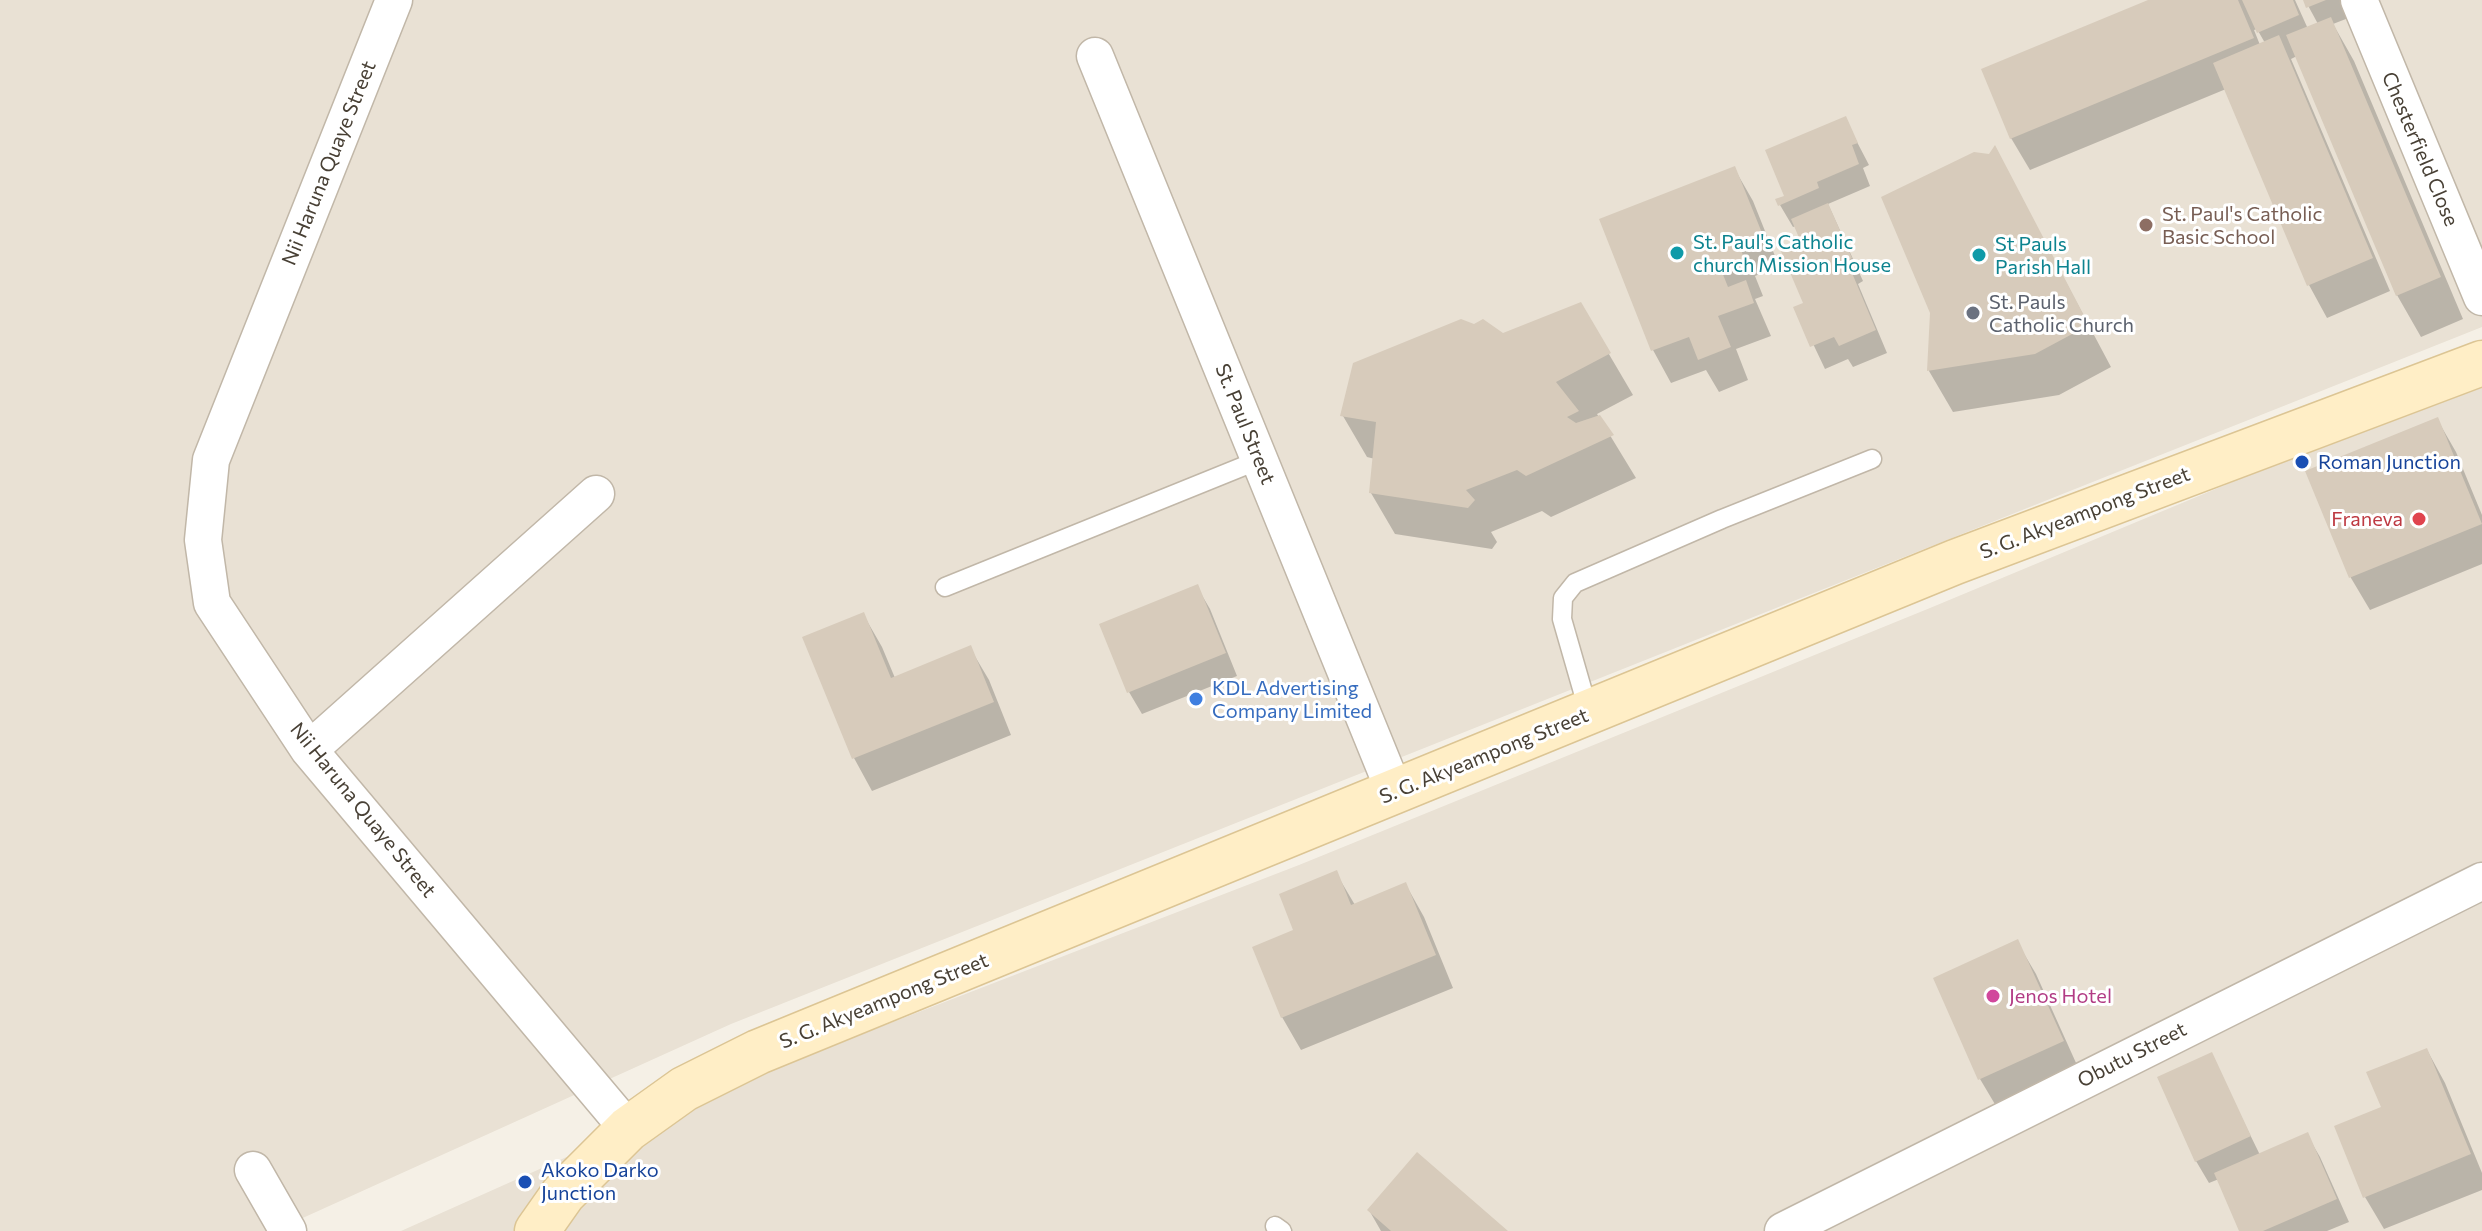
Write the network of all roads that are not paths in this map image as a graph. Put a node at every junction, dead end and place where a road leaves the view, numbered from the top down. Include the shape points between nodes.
1 (394, 0) edge
2 (2359, 0) edge
3 (1095, 56) dead end
4 (2482, 297) edge
5 (2482, 363) edge
6 (1872, 459) dead end
7 (1259, 460) junction
8 (596, 494) dead end
9 (945, 587) dead end
10 (1589, 713) junction
11 (309, 750) junction
12 (1395, 793) junction
13 (2482, 881) edge
14 (628, 1129) junction
15 (253, 1170) dead end
16 (288, 1231) edge
17 (537, 1231) edge
18 (1783, 1231) edge

1 - 11 street, Nii Haruna Quaye Street via 211,460 203,540 212,603
2 - 4 street, Chesterfield Close
3 - 7 street, St. Paul Street
5 - 10 street, S. G. Akyeampong Street via 1955,562
6 - 10 lane via 1575,583 1563,598 1562,619
7 - 9 lane
7 - 12 street, St. Paul Street
8 - 11 street
10 - 12 street, S. G. Akyeampong Street
11 - 14 street, Nii Haruna Quaye Street
12 - 14 street, S. G. Akyeampong Street via 758,1052 684,1089
13 - 18 street, Obutu Street
14 - 17 street, S. G. Akyeampong Street via 563,1194
15 - 16 street

